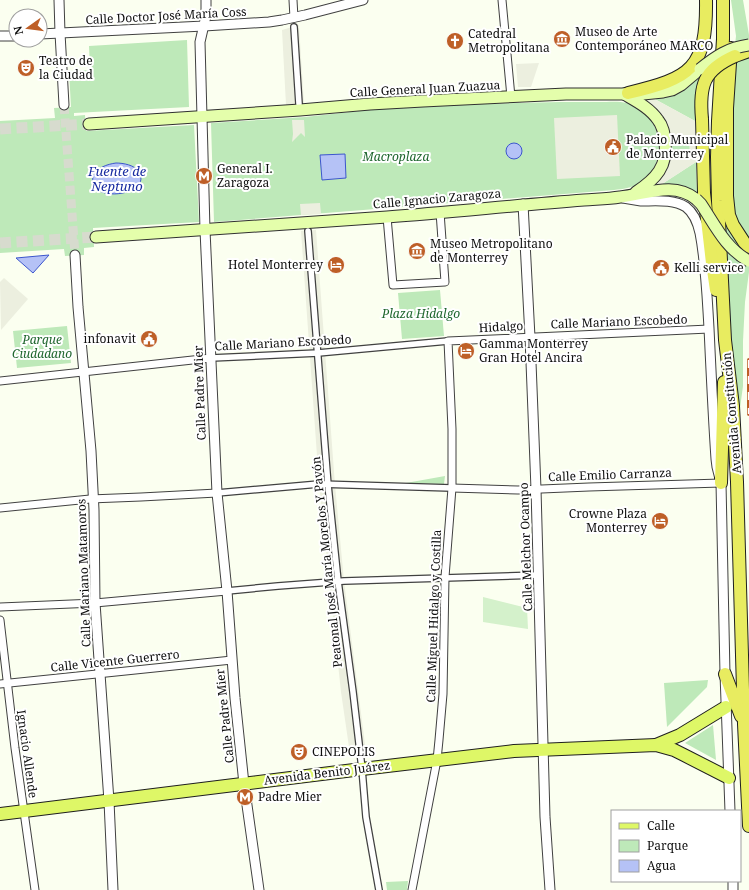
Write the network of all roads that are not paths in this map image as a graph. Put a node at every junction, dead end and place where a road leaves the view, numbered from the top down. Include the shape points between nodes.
1 (59, 0) edge
2 (206, 0) edge
3 (293, 0) edge
4 (363, 0) edge
5 (502, 0) edge
6 (706, 0) edge
7 (723, 0) edge
8 (294, 22) junction
9 (204, 26) junction
10 (60, 33) junction
11 (48, 34) edge
12 (749, 45) edge
13 (749, 51) edge
14 (626, 93) junction
15 (511, 97) junction
16 (300, 104) dead end
17 (64, 105) tunnel mouth
18 (202, 117) junction
19 (90, 124) tunnel mouth
20 (625, 196) junction
21 (523, 204) junction
22 (440, 212) junction
23 (387, 217) junction
24 (205, 230) junction
25 (308, 230) dead end
26 (96, 237) tunnel mouth
27 (749, 247) edge
28 (75, 255) tunnel mouth
29 (749, 262) edge
30 (709, 329) junction
31 (530, 337) junction
32 (725, 340) junction
33 (448, 341) junction
34 (318, 353) junction
35 (210, 358) junction
36 (84, 372) junction
37 (0, 381) edge
38 (721, 483) junction
39 (328, 485) junction
40 (452, 488) junction
41 (536, 489) junction
42 (217, 492) junction
43 (93, 499) junction
44 (0, 508) edge
45 (539, 575) junction
46 (445, 578) junction
47 (338, 581) junction
48 (227, 591) junction
49 (96, 603) junction
50 (0, 607) edge
51 (0, 620) edge
52 (232, 660) junction
53 (100, 674) junction
54 (725, 674) junction
55 (4, 683) edge
56 (726, 707) junction
57 (744, 724) junction
58 (656, 745) junction
59 (544, 750) junction
60 (437, 760) junction
61 (362, 769) junction
62 (729, 778) junction
63 (244, 784) junction
64 (109, 801) junction
65 (730, 810) edge
66 (24, 811) junction
67 (0, 814) edge
68 (749, 826) edge
69 (35, 890) edge
70 (113, 890) edge
71 (259, 890) edge
72 (379, 890) edge
73 (412, 890) edge
74 (550, 890) edge

1 - 10 street
2 - 9 street, Calle Padre Mier
3 - 8 street
4 - 8 street, Calle Doctor José María Coss
5 - 15 street
6 - 14 highway via 704,39 701,51 692,66 665,83
7 - 27 highway via 731,41 727,108 727,196 733,225
7 - 32 highway, Avenida Constitución via 717,157
8 - 9 street, Calle Doctor José María Coss
8 - 16 street
9 - 10 street, Calle Doctor José María Coss
9 - 18 street, Calle Padre Mier via 200,42
10 - 11 street, Calle Doctor José María Coss
10 - 17 street
12 - 14 main road, Calle General Juan Zuazua, bridge via 719,54 672,90
13 - 32 highway, bridge via 718,65 704,82 700,99 708,234
14 - 15 main road, Calle General Juan Zuazua
14 - 20 main road via 658,119 664,132 665,146 664,161 657,174 648,183
15 - 18 main road, Calle General Juan Zuazua via 415,101
18 - 19 main road, Calle General Juan Zuazua
18 - 24 street, Calle Padre Mier
20 - 21 main road, Calle Ignacio Zaragoza
20 - 29 main road, Calle Ignacio Zaragoza, bridge via 656,190 674,190 688,194 701,204 723,239
20 - 30 street via 641,201 672,202 692,212 700,233
21 - 22 main road, Calle Ignacio Zaragoza
21 - 31 street, Calle Melchor Ocampo
22 - 23 main road, Calle Ignacio Zaragoza
22 - 23 street via 445,282 393,286
23 - 24 main road, Calle Ignacio Zaragoza
24 - 26 main road, Calle Ignacio Zaragoza
24 - 35 street, Calle Padre Mier
25 - 34 street, Peatonal José María Morelos Y Pavón
28 - 36 street, Calle Mariano Matamoros
30 - 31 street, Calle Mariano Escobedo
30 - 38 street via 716,459
31 - 33 street, Hidalgo
31 - 41 street, Calle Melchor Ocampo
32 - 38 highway
32 - 57 highway, Avenida Constitución via 733,406 737,482
33 - 34 street, Calle Mariano Escobedo
33 - 40 street, Calle Miguel Hidalgo y Costilla
34 - 35 street, Calle Mariano Escobedo
34 - 39 street, Peatonal José María Morelos Y Pavón
35 - 36 street, Calle Mariano Escobedo
35 - 42 street, Calle Padre Mier
36 - 37 street, Calle Mariano Escobedo
36 - 43 street, Calle Mariano Matamoros
38 - 41 street, Calle Emilio Carranza
38 - 54 street
39 - 40 street
39 - 42 street
39 - 47 street, Peatonal José María Morelos Y Pavón
40 - 41 street, Calle Emilio Carranza
40 - 46 street, Calle Miguel Hidalgo y Costilla
41 - 45 street, Calle Melchor Ocampo
42 - 43 street
42 - 48 street, Calle Padre Mier
43 - 44 street
43 - 49 street, Calle Mariano Matamoros
45 - 46 street
45 - 59 street, Calle Melchor Ocampo
46 - 47 street
46 - 60 street, Calle Miguel Hidalgo y Costilla via 443,694
47 - 48 street
47 - 61 street, Peatonal José María Morelos Y Pavón
48 - 49 street
48 - 52 street, Calle Padre Mier
49 - 50 street
49 - 53 street, Calle Mariano Matamoros
51 - 55 street, Ignacio Allende
52 - 53 street, Calle Vicente Guerrero
52 - 63 street, Calle Padre Mier
53 - 55 street, Calle Vicente Guerrero
53 - 64 street, Calle Mariano Matamoros
54 - 56 street
54 - 57 highway
55 - 66 street, Ignacio Allende
56 - 58 main road, Avenida Benito Juárez via 680,735
56 - 62 street
57 - 68 highway, Avenida Constitución
58 - 59 main road, Avenida Benito Juárez
58 - 62 main road, Avenida Benito Juárez via 684,754
59 - 60 main road, Avenida Benito Juárez
59 - 74 street, Calle Melchor Ocampo
60 - 61 main road, Avenida Benito Juárez
60 - 73 street, Calle Miguel Hidalgo y Costilla
61 - 63 main road, Avenida Benito Juárez
61 - 72 street, Peatonal José María Morelos Y Pavón via 366,817
62 - 65 street
63 - 64 main road, Avenida Benito Juárez
63 - 71 street, Calle Padre Mier
64 - 66 main road, Avenida Benito Juárez
64 - 70 street, Calle Mariano Matamoros
66 - 67 main road, Avenida Benito Juárez
66 - 69 street, Ignacio Allende

